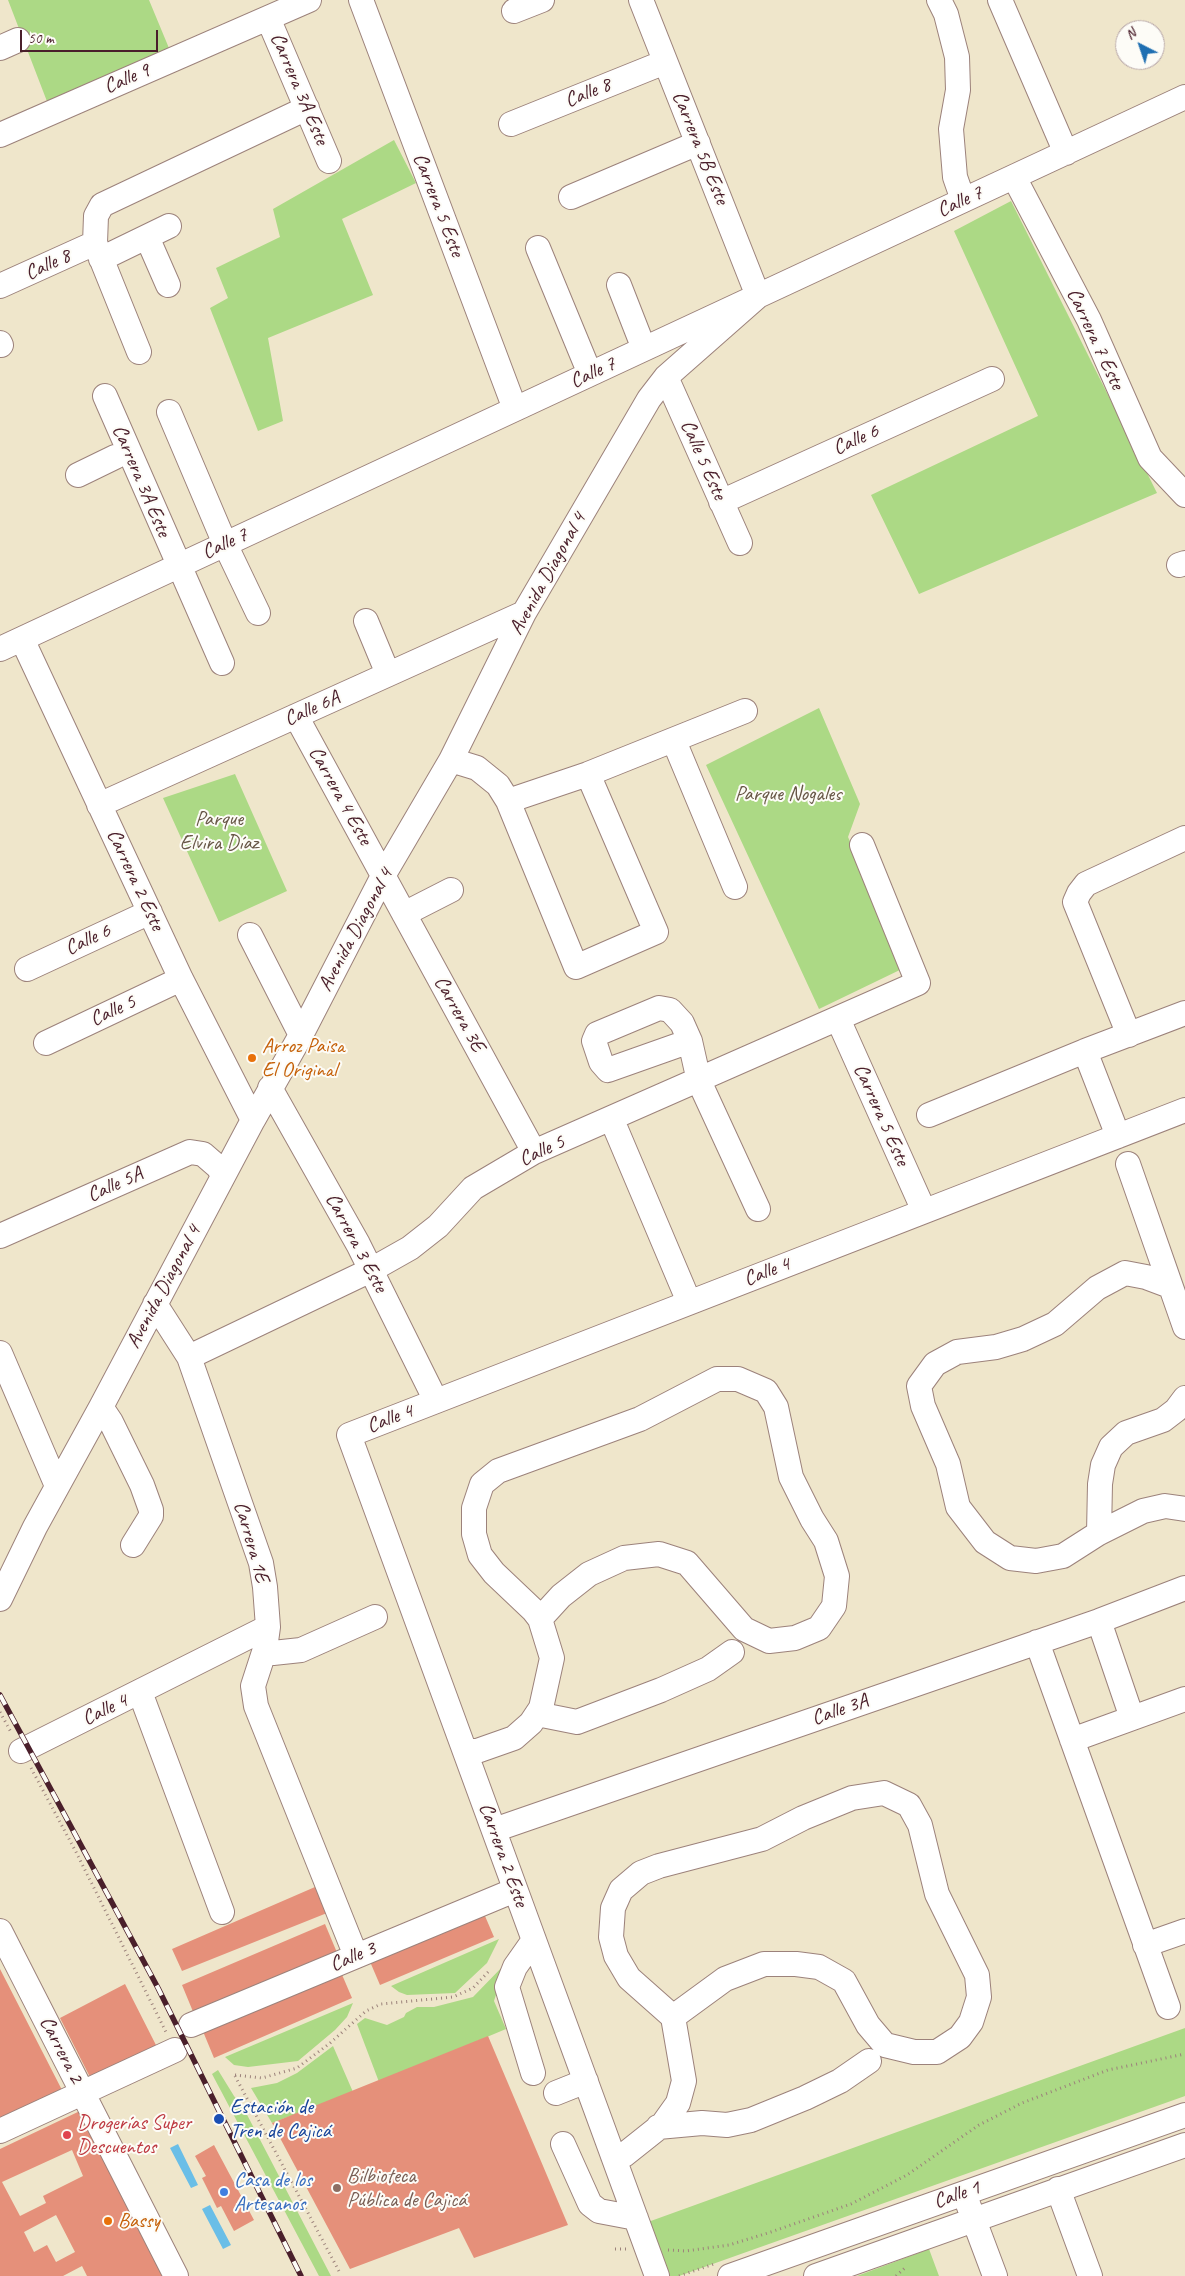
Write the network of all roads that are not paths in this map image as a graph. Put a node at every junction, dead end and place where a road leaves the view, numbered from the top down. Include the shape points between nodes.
1 (309, 0) edge
2 (361, 0) edge
3 (542, 0) edge
4 (641, 0) edge
5 (938, 0) edge
6 (1000, 0) edge
7 (514, 12) dead end
8 (268, 18) junction
9 (665, 62) junction
10 (1185, 97) edge
11 (307, 108) junction
12 (511, 124) dead end
13 (0, 135) edge
14 (698, 143) junction
15 (1066, 153) junction
16 (329, 160) dead end
17 (1014, 177) junction
18 (572, 197) dead end
19 (963, 200) junction
20 (170, 226) dead end
21 (147, 237) junction
22 (538, 248) dead end
23 (98, 251) junction
24 (168, 284) dead end
25 (619, 285) dead end
26 (0, 286) edge
27 (758, 296) junction
28 (640, 351) junction
29 (139, 352) dead end
30 (590, 374) junction
31 (666, 377) junction
32 (992, 379) dead end
33 (104, 396) dead end
34 (649, 399) junction
35 (515, 409) junction
36 (169, 412) dead end
37 (78, 475) dead end
38 (1185, 495) edge
39 (721, 502) junction
40 (225, 544) junction
41 (740, 544) dead end
42 (171, 569) junction
43 (258, 613) dead end
44 (524, 613) junction
45 (366, 621) dead end
46 (22, 639) junction
47 (0, 649) edge
48 (222, 663) dead end
49 (388, 674) junction
50 (745, 711) dead end
51 (296, 716) junction
52 (674, 741) junction
53 (451, 760) junction
54 (588, 774) junction
55 (508, 801) junction
56 (99, 805) junction
57 (1185, 838) edge
58 (862, 845) dead end
59 (384, 876) junction
60 (735, 887) dead end
61 (451, 890) dead end
62 (150, 912) junction
63 (404, 914) junction
64 (250, 935) dead end
65 (27, 969) dead end
66 (180, 979) junction
67 (1185, 1013) edge
68 (838, 1019) junction
69 (301, 1035) junction
70 (1129, 1035) junction
71 (690, 1041) dead end
72 (46, 1043) dead end
73 (1085, 1051) junction
74 (699, 1081) junction
75 (270, 1088) junction
76 (1185, 1110) edge
77 (929, 1115) dead end
78 (252, 1120) junction
79 (612, 1120) junction
80 (1118, 1136) junction
81 (534, 1152) junction
82 (1128, 1164) dead end
83 (223, 1175) junction
84 (758, 1209) dead end
85 (924, 1211) junction
86 (0, 1236) edge
87 (371, 1270) junction
88 (1170, 1286) junction
89 (689, 1302) junction
90 (155, 1304) junction
91 (1185, 1327) edge
92 (0, 1353) edge
93 (189, 1357) junction
94 (1185, 1398) edge
95 (436, 1401) junction
96 (101, 1407) junction
97 (349, 1435) joint
98 (57, 1486) junction
99 (1185, 1509) edge
100 (1099, 1533) junction
101 (133, 1545) dead end
102 (1185, 1588) edge
103 (0, 1599) edge
104 (376, 1617) dead end
105 (540, 1619) junction
106 (1099, 1621) junction
107 (266, 1638) junction
108 (1037, 1642) junction
109 (732, 1652) dead end
110 (140, 1692) junction
111 (1185, 1699) edge
112 (537, 1714) junction
113 (1132, 1718) junction
114 (1072, 1740) junction
115 (21, 1751) road end
116 (465, 1751) junction
117 (494, 1830) junction
118 (515, 1890) junction
119 (222, 1912) dead end
120 (1185, 1930) edge
121 (0, 1931) edge
122 (534, 1940) junction
123 (1145, 1945) junction
124 (356, 1956) junction
125 (1168, 2007) dead end
126 (673, 2017) junction
127 (191, 2025) dead end
128 (175, 2050) road end
129 (869, 2061) dead end
130 (532, 2072) dead end
131 (586, 2081) junction
132 (556, 2093) dead end
133 (83, 2094) junction
134 (1185, 2116) edge
135 (658, 2128) junction
136 (0, 2131) edge
137 (563, 2144) dead end
138 (1185, 2144) edge
139 (613, 2156) junction
140 (1058, 2189) junction
141 (965, 2192) junction
142 (636, 2218) junction
143 (974, 2219) junction
144 (176, 2276) edge
145 (657, 2276) edge
146 (730, 2276) edge
147 (816, 2276) edge
148 (995, 2276) edge
149 (1090, 2276) edge

1 - 8 street, Calle 9
2 - 35 street, Carrera 5 Este
3 - 7 street
4 - 9 street, Carrera 5B Este
5 - 19 street via 946,14 957,57 958,90 951,129 955,178
6 - 15 street
8 - 11 street, Carrera 3A Este
8 - 13 street, Calle 9
9 - 12 street, Calle 8
9 - 14 street, Carrera 5B Este
10 - 15 street, Calle 7
11 - 16 street, Carrera 3A Este
11 - 23 street via 102,205 96,216
14 - 18 street
14 - 27 street, Carrera 5B Este
15 - 17 street, Calle 7
17 - 19 street, Calle 7
17 - 38 street, Carrera 7 Este via 1089,320 1150,458
19 - 27 street, Calle 7
20 - 21 street, Calle 8
21 - 23 street, Calle 8
21 - 24 street
22 - 30 street
23 - 26 street, Calle 8
23 - 29 street
25 - 28 street
27 - 28 street, Calle 7
27 - 31 street, Avenida Diagonal 4
28 - 30 street, Calle 7
28 - 34 street via 651,365
30 - 35 street, Calle 7
31 - 34 street, Avenida Diagonal 4
31 - 39 street, Calle 5 Este
32 - 39 street, Calle 6
33 - 42 street, Carrera 3A Este via 172,552
34 - 44 street, Avenida Diagonal 4
35 - 40 street, Calle 7
36 - 40 street
37 - 42 street via 112,451 156,551
39 - 41 street, Calle 5 Este
40 - 42 street, Calle 7
40 - 43 street
42 - 46 street, Calle 7
42 - 48 street
44 - 49 street, Calle 6A
44 - 53 street, Avenida Diagonal 4
45 - 49 street
46 - 47 street, Calle 7
46 - 56 street, Carrera 2 Este
49 - 51 street, Calle 6A
50 - 52 street
51 - 56 street, Calle 6A
51 - 59 street, Carrera 4 Este
52 - 54 street
52 - 60 street
53 - 55 street via 477,768 498,785
53 - 59 street, Avenida Diagonal 4
54 - 55 street
54 - 55 street via 656,932 576,967
56 - 62 street, Carrera 2 Este
57 - 70 street via 1086,884 1075,902
58 - 68 street, Calle 5 via 918,983
59 - 63 street, Carrera 3E
59 - 69 street, Avenida Diagonal 4
61 - 63 street
62 - 65 street, Calle 6
62 - 66 street, Carrera 2 Este
63 - 81 street, Carrera 3E
64 - 69 street
66 - 72 street, Calle 5
66 - 78 street, Carrera 2 Este
67 - 70 street
68 - 74 street, Calle 5
68 - 85 street, Carrera 5 Este
69 - 75 street, Avenida Diagonal 4
70 - 73 street
71 - 74 street
73 - 77 street
73 - 80 street
74 - 79 street, Calle 5
74 - 84 street
75 - 78 street, Avenida Diagonal 4
75 - 87 street, Carrera 3 Este
76 - 80 street, Calle 4
78 - 83 street, Avenida Diagonal 4
79 - 81 street, Calle 5
79 - 89 street
80 - 85 street, Calle 4
81 - 87 street, Calle 5 via 473,1188 438,1226 410,1248
82 - 88 street
83 - 86 street, Calle 5A via 203,1154 190,1152
83 - 90 street, Avenida Diagonal 4
85 - 89 street, Calle 4
87 - 93 street, Calle 5
87 - 95 street, Carrera 3 Este
88 - 91 street
88 - 100 street via 1125,1273 1097,1288 1055,1324 996,1347 957,1352 935,1364 919,1386 923,1406 948,1464 958,1507 985,1542 1010,1558 1036,1561 1063,1556
89 - 95 street, Calle 4
90 - 93 street, Carrera 1E
90 - 96 street, Avenida Diagonal 4
92 - 98 street
93 - 107 street, Carrera 1E via 261,1563
94 - 100 street via 1163,1420 1126,1433 1111,1447 1103,1465 1100,1484
95 - 97 street, Calle 4
96 - 98 street, Avenida Diagonal 4
96 - 101 street via 142,1485 151,1516
97 - 116 street, Carrera 2 Este
98 - 103 street, Avenida Diagonal 4
99 - 100 street via 1165,1506 1143,1511
102 - 106 street, Calle 3A
104 - 107 street via 301,1650 273,1652
105 - 105 street via 480,1555 474,1534 474,1508 482,1484 498,1471 640,1419 717,1379 738,1379 766,1391 776,1408 791,1476 826,1540 837,1576 834,1606 819,1628 795,1638 769,1641 744,1629 686,1563 659,1554 624,1558 589,1574 560,1596
105 - 112 street via 552,1658
106 - 108 street, Calle 3A
106 - 113 street
107 - 110 street, Calle 4
107 - 124 street, Carrera 1E via 253,1686 256,1706
108 - 114 street
108 - 117 street, Calle 3A
109 - 112 street via 708,1669 616,1709 577,1722
110 - 115 street, Calle 4
110 - 119 street
111 - 113 street
112 - 116 street via 514,1738 477,1751
113 - 114 street
114 - 123 street
116 - 117 street, Carrera 2 Este
117 - 118 street, Carrera 2 Este
118 - 122 street, Carrera 2 Este
118 - 124 street, Calle 3
120 - 123 street
121 - 133 street, Carrera 2
122 - 130 street via 515,1967 507,1987
122 - 131 street, Carrera 2 Este
123 - 125 street
124 - 127 street, Calle 3
126 - 126 street via 630,1978 616,1956 611,1937 613,1908 621,1890 641,1874 659,1866 762,1839 852,1798 884,1793 909,1806 920,1824 937,1894 977,1975 980,1997 971,2022 960,2036 937,2052 914,2052 885,2045 868,2025 844,1981 819,1967 796,1964 764,1964 725,1979
126 - 135 street via 684,2081 678,2103
128 - 133 street
129 - 135 street via 840,2081 751,2120 727,2125 702,2123
131 - 132 street
131 - 139 street, Carrera 2 Este
133 - 136 street
133 - 144 street, Carrera 2
134 - 141 street, Calle 1
135 - 139 street via 624,2155
137 - 142 street via 590,2204 599,2211
138 - 140 street, Calle 1
139 - 142 street, Carrera 2 Este
140 - 143 street, Calle 1
140 - 149 street
141 - 143 street
141 - 146 street, Calle 1
142 - 145 street, Carrera 2 Este
143 - 147 street, Calle 1
143 - 148 street

